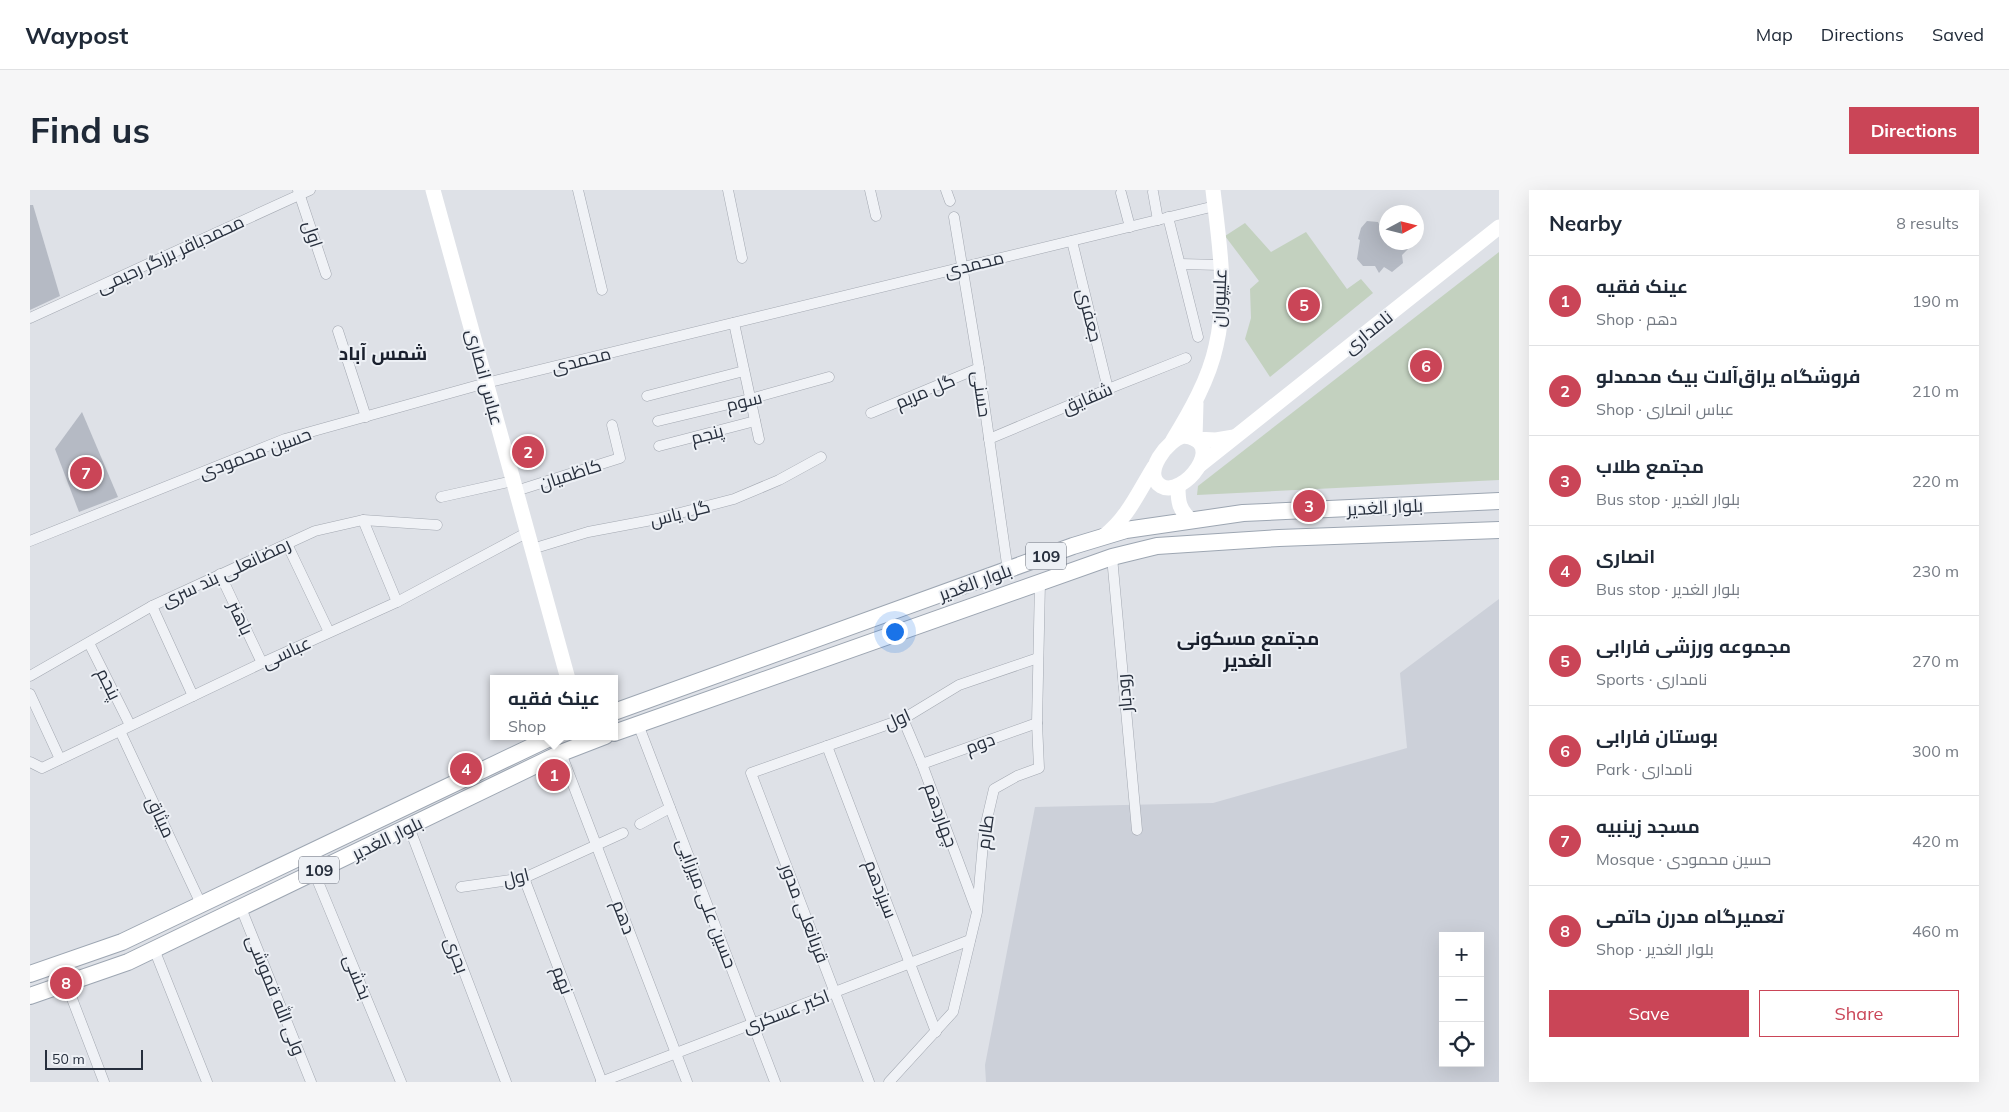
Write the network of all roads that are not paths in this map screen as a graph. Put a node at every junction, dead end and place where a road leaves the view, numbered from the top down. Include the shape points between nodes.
1 (433, 190) edge
2 (578, 190) edge
3 (728, 190) edge
4 (870, 190) edge
5 (946, 190) edge
6 (1213, 190) edge
7 (303, 192) edge
8 (1153, 192) dead end
9 (1121, 194) dead end
10 (950, 201) dead end
11 (1215, 206) junction
12 (876, 216) dead end
13 (954, 217) dead end
14 (1163, 218) junction
15 (1130, 227) junction
16 (1499, 227) edge
17 (1072, 241) junction
18 (742, 258) dead end
19 (1180, 264) junction
20 (1220, 265) junction
21 (962, 267) junction
22 (326, 274) dead end
23 (602, 290) dead end
24 (30, 318) edge
25 (734, 323) junction
26 (338, 331) dead end
27 (1198, 337) dead end
28 (1186, 358) dead end
29 (979, 368) junction
30 (744, 370) junction
31 (829, 377) dead end
32 (486, 383) junction
33 (1108, 389) junction
34 (647, 396) dead end
35 (750, 399) junction
36 (1196, 402) junction
37 (871, 413) dead end
38 (366, 416) junction
39 (658, 421) dead end
40 (755, 421) junction
41 (612, 425) dead end
42 (1236, 437) junction
43 (989, 439) junction
44 (1196, 439) junction
45 (759, 440) dead end
46 (1173, 440) junction
47 (659, 446) dead end
48 (821, 456) dead end
49 (1200, 465) junction
50 (1154, 468) junction
51 (515, 486) junction
52 (1178, 487) junction
53 (441, 497) dead end
54 (1499, 501) edge
55 (1190, 519) junction
56 (363, 520) junction
57 (437, 525) dead end
58 (1499, 530) edge
59 (528, 532) junction
60 (1104, 536) junction
61 (30, 541) edge
62 (287, 544) junction
63 (532, 549) junction
64 (1112, 557) junction
65 (1008, 571) junction
66 (220, 574) junction
67 (1040, 582) junction
68 (398, 602) junction
69 (152, 606) junction
70 (329, 632) junction
71 (89, 642) junction
72 (1038, 658) junction
73 (262, 663) junction
74 (567, 675) edge
75 (30, 676) edge
76 (30, 694) edge
77 (193, 696) junction
78 (618, 711) edge
79 (903, 719) junction
80 (1037, 723) junction
81 (638, 724) junction
82 (130, 725) junction
83 (120, 731) junction
84 (618, 732) edge
85 (546, 740) edge
86 (595, 740) edge
87 (826, 746) junction
88 (561, 753) junction
89 (60, 759) junction
90 (30, 762) edge
91 (922, 764) junction
92 (751, 773) joint
93 (670, 808) junction
94 (640, 824) dead end
95 (408, 827) junction
96 (1137, 830) dead end
97 (623, 833) dead end
98 (596, 845) junction
99 (314, 872) junction
100 (524, 878) junction
101 (461, 887) dead end
102 (201, 904) junction
103 (241, 908) junction
104 (977, 912) junction
105 (970, 940) junction
106 (154, 949) junction
107 (910, 963) junction
108 (30, 974) edge
109 (66, 983) junction
110 (835, 992) junction
111 (30, 996) edge
112 (753, 1024) junction
113 (936, 1032) junction
114 (676, 1053) junction
115 (104, 1082) edge
116 (207, 1082) edge
117 (311, 1082) edge
118 (401, 1082) edge
119 (506, 1082) edge
120 (602, 1082) edge
121 (687, 1082) edge
122 (775, 1082) edge
123 (869, 1082) edge
124 (889, 1082) edge

1 - 32 street, عباس انصاری
2 - 23 street
3 - 18 street
4 - 12 street
5 - 10 street
6 - 11 street, علیپوران
7 - 22 street, اول
7 - 24 street, محمدباقر برزگر رحیمی
8 - 14 street
9 - 15 street
11 - 14 street, محمدی
11 - 20 street, علیپوران
13 - 21 street, حسنی
14 - 15 street, محمدی
14 - 19 street
15 - 17 street, محمدی
16 - 42 street, نامداری
17 - 21 street, محمدی
17 - 33 street, جعفری
19 - 20 street
19 - 27 street
20 - 36 street, علیپوران via 1221,306 1216,347
21 - 25 street, محمدی
21 - 29 street, حسنی
25 - 30 street
25 - 32 street, محمدی
26 - 38 street
28 - 33 street, شقایق
29 - 37 street, گل مریم
29 - 43 street, حسنی
30 - 34 street
30 - 35 street
31 - 35 street, سوم
32 - 38 street, حسین محمودی
32 - 51 street, عباس انصاری
33 - 43 street, شقایق
35 - 39 street, سوم
35 - 40 street
36 - 44 street
36 - 46 street
38 - 61 street, حسین محمودی via 285,439
40 - 45 street
40 - 47 street, پنجم
41 - 51 street, کاظمیان via 620,458
42 - 44 street
42 - 49 street, نامداری
43 - 65 street, حسنی
44 - 46 street via 1184,436
44 - 49 street via 1204,454
46 - 50 street
48 - 63 street, گل یاس via 734,500 588,532
49 - 52 street
50 - 52 street via 1155,478 1162,487
50 - 60 street via 1114,529
51 - 53 street
51 - 59 street, عباس انصاری
52 - 55 street via 1181,512
54 - 55 main road, بلوار الغدیر / 109 via 1242,513
55 - 60 main road, بلوار الغدیر / 109
56 - 57 street, رمضانعلی بند سری
56 - 62 street, رمضانعلی بند سری via 315,531
56 - 68 street
58 - 64 main road, بلوار الغدیر / 109 via 1157,546
59 - 63 street, عباس انصاری
59 - 68 street, عباسی
60 - 65 main road, بلوار الغدیر / 109
62 - 66 street, رمضانعلی بند سری
62 - 70 street
63 - 74 street, عباس انصاری
64 - 67 main road, بلوار الغدیر / 109
64 - 96 street, رودبار
65 - 78 main road, بلوار الغدیر / 109
66 - 69 street, رمضانعلی بند سری
66 - 73 street, باهنر
67 - 72 street, طارم
67 - 81 main road, بلوار الغدیر / 109
68 - 70 street, عباسی
69 - 71 street, رمضانعلی بند سری
69 - 77 street
70 - 73 street, عباسی
71 - 75 street, رمضانعلی بند سری
71 - 82 street, پنجم
72 - 79 street, اول via 959,685
72 - 80 street, طارم
73 - 77 street, عباسی
76 - 89 street
77 - 82 street, عباسی
79 - 87 street, اول
79 - 91 street, چهاردهم
80 - 91 street, دوم
80 - 104 street, طارم via 1039,768 994,789 984,832
81 - 84 main road, بلوار الغدیر / 109
81 - 93 street, حسین علی میرزایی
82 - 83 street, عباسی
83 - 89 street, عباسی
83 - 102 street, میثاق
85 - 102 main road, بلوار الغدیر / 109
86 - 88 main road, بلوار الغدیر / 109
87 - 92 street, اول
87 - 107 street, سیزدهم
88 - 95 main road, بلوار الغدیر / 109
88 - 98 street, دهم
89 - 90 street, عباسی via 42,768
91 - 104 street, چهاردهم
92 - 110 street, قربانعلی مدور
93 - 94 street
93 - 112 street, حسین علی میرزایی
95 - 99 main road, بلوار الغدیر / 109
95 - 119 street, بحری
97 - 98 street, اول
98 - 100 street, اول
98 - 114 street, دهم
99 - 103 main road, بلوار الغدیر / 109
99 - 118 street, بخشی
100 - 101 street, اول
100 - 120 street, نهم
102 - 108 main road, بلوار الغدیر / 109 via 122,942
103 - 106 main road, بلوار الغدیر / 109
103 - 117 street, ولی الله قموشی
104 - 105 street, طارم
105 - 107 street, اکبر عسکری
105 - 113 street, طارم via 953,1012
106 - 109 main road, بلوار الغدیر / 109 via 128,962
106 - 116 street
107 - 110 street, اکبر عسکری
107 - 113 street, سیزدهم
109 - 111 main road, بلوار الغدیر / 109
109 - 115 street
110 - 112 street, اکبر عسکری
110 - 123 street, قربانعلی مدور
112 - 114 street, اکبر عسکری
112 - 122 street, حسین علی میرزایی
113 - 124 street, طارم
114 - 120 street, اکبر عسکری
114 - 121 street, دهم

